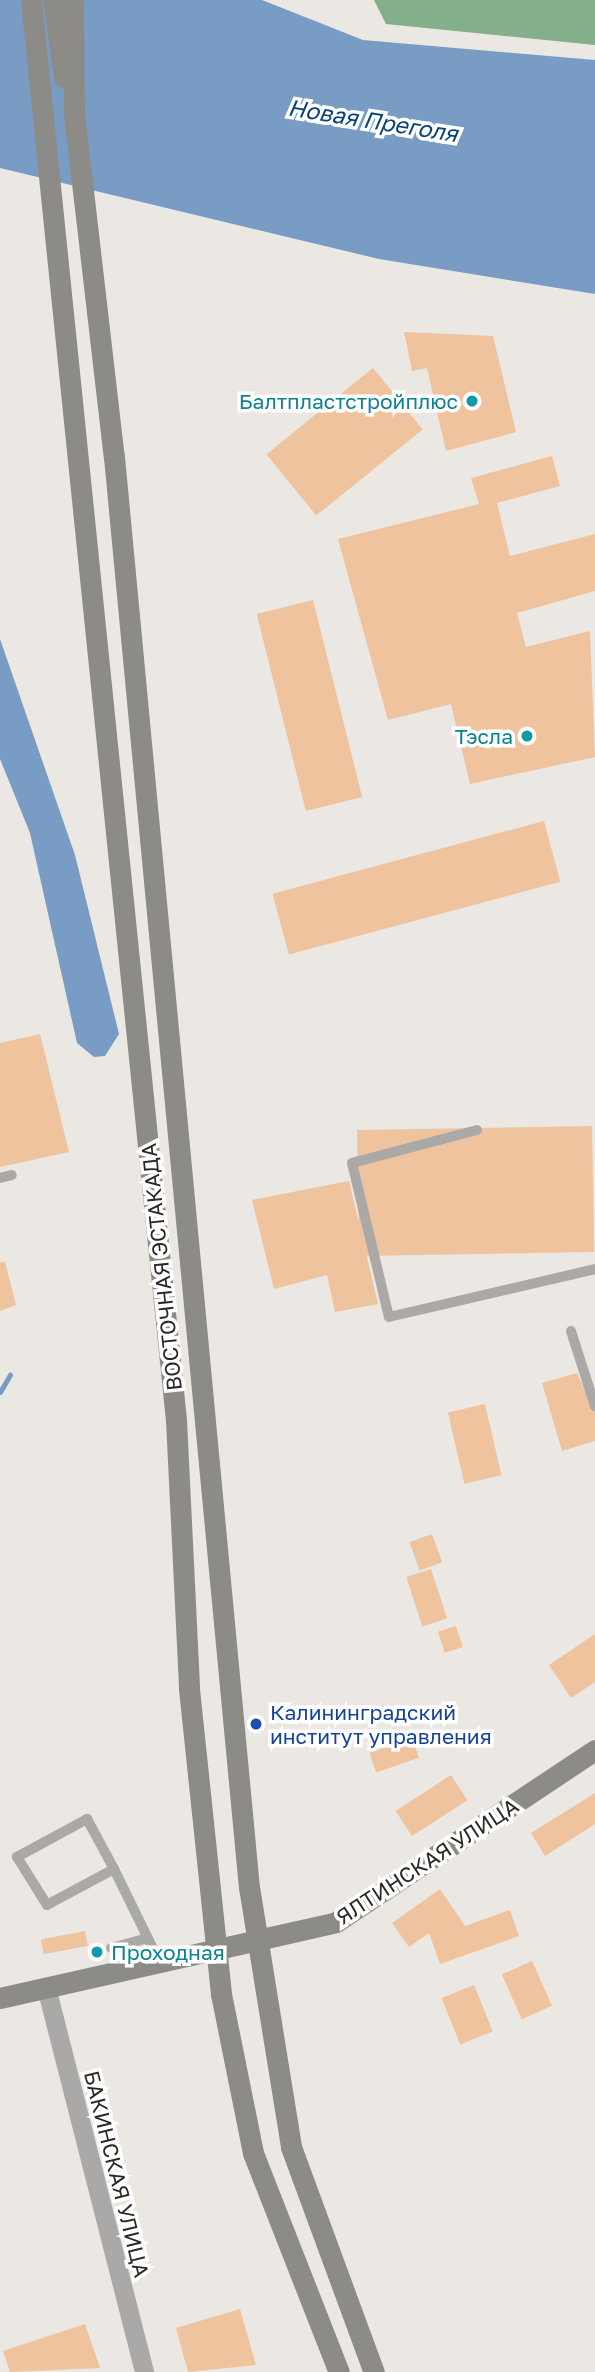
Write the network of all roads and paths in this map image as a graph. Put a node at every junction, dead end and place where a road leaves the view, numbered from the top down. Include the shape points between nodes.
1 (31, 0) edge
2 (53, 0) edge
3 (73, 0) edge
4 (74, 113) junction
5 (477, 1130) dead end
6 (12, 1175) dead end
7 (0, 1178) edge
8 (595, 1269) edge
9 (571, 1331) dead end
10 (595, 1406) edge
11 (595, 1750) edge
12 (114, 1869) junction
13 (148, 1938) junction
14 (258, 1941) junction
15 (111, 1948) dead end
16 (216, 1948) junction
17 (159, 1961) junction
18 (46, 1987) junction
19 (0, 1998) edge
20 (144, 2372) edge
21 (339, 2372) edge
22 (374, 2372) edge

1 - 16 main road, ВОСТОЧНАЯ ЭСТАКАДА via 88,587 121,846 174,1406 189,1689
2 - 4 main road
3 - 4 main road
4 - 14 main road, ВОСТОЧНАЯ ЭСТАКАДА via 125,583 230,1712
5 - 8 lane via 352,1163 389,1317
6 - 7 lane
9 - 10 lane
11 - 14 main road, ЯЛТИНСКАЯ УЛИЦА via 336,1922
12 - 12 lane via 87,1819 17,1857 47,1905
12 - 13 lane
13 - 15 lane
13 - 17 lane
14 - 16 main road, ЯЛТИНСКАЯ УЛИЦА
14 - 22 main road, ВОСТОЧНАЯ ЭСТАКАДА via 291,2147
16 - 17 main road, ЯЛТИНСКАЯ УЛИЦА
16 - 21 main road, ВОСТОЧНАЯ ЭСТАКАДА via 253,2152
17 - 18 main road, ЯЛТИНСКАЯ УЛИЦА
18 - 19 main road, ЯЛТИНСКАЯ УЛИЦА
18 - 20 street, БАКИНСКАЯ УЛИЦА

